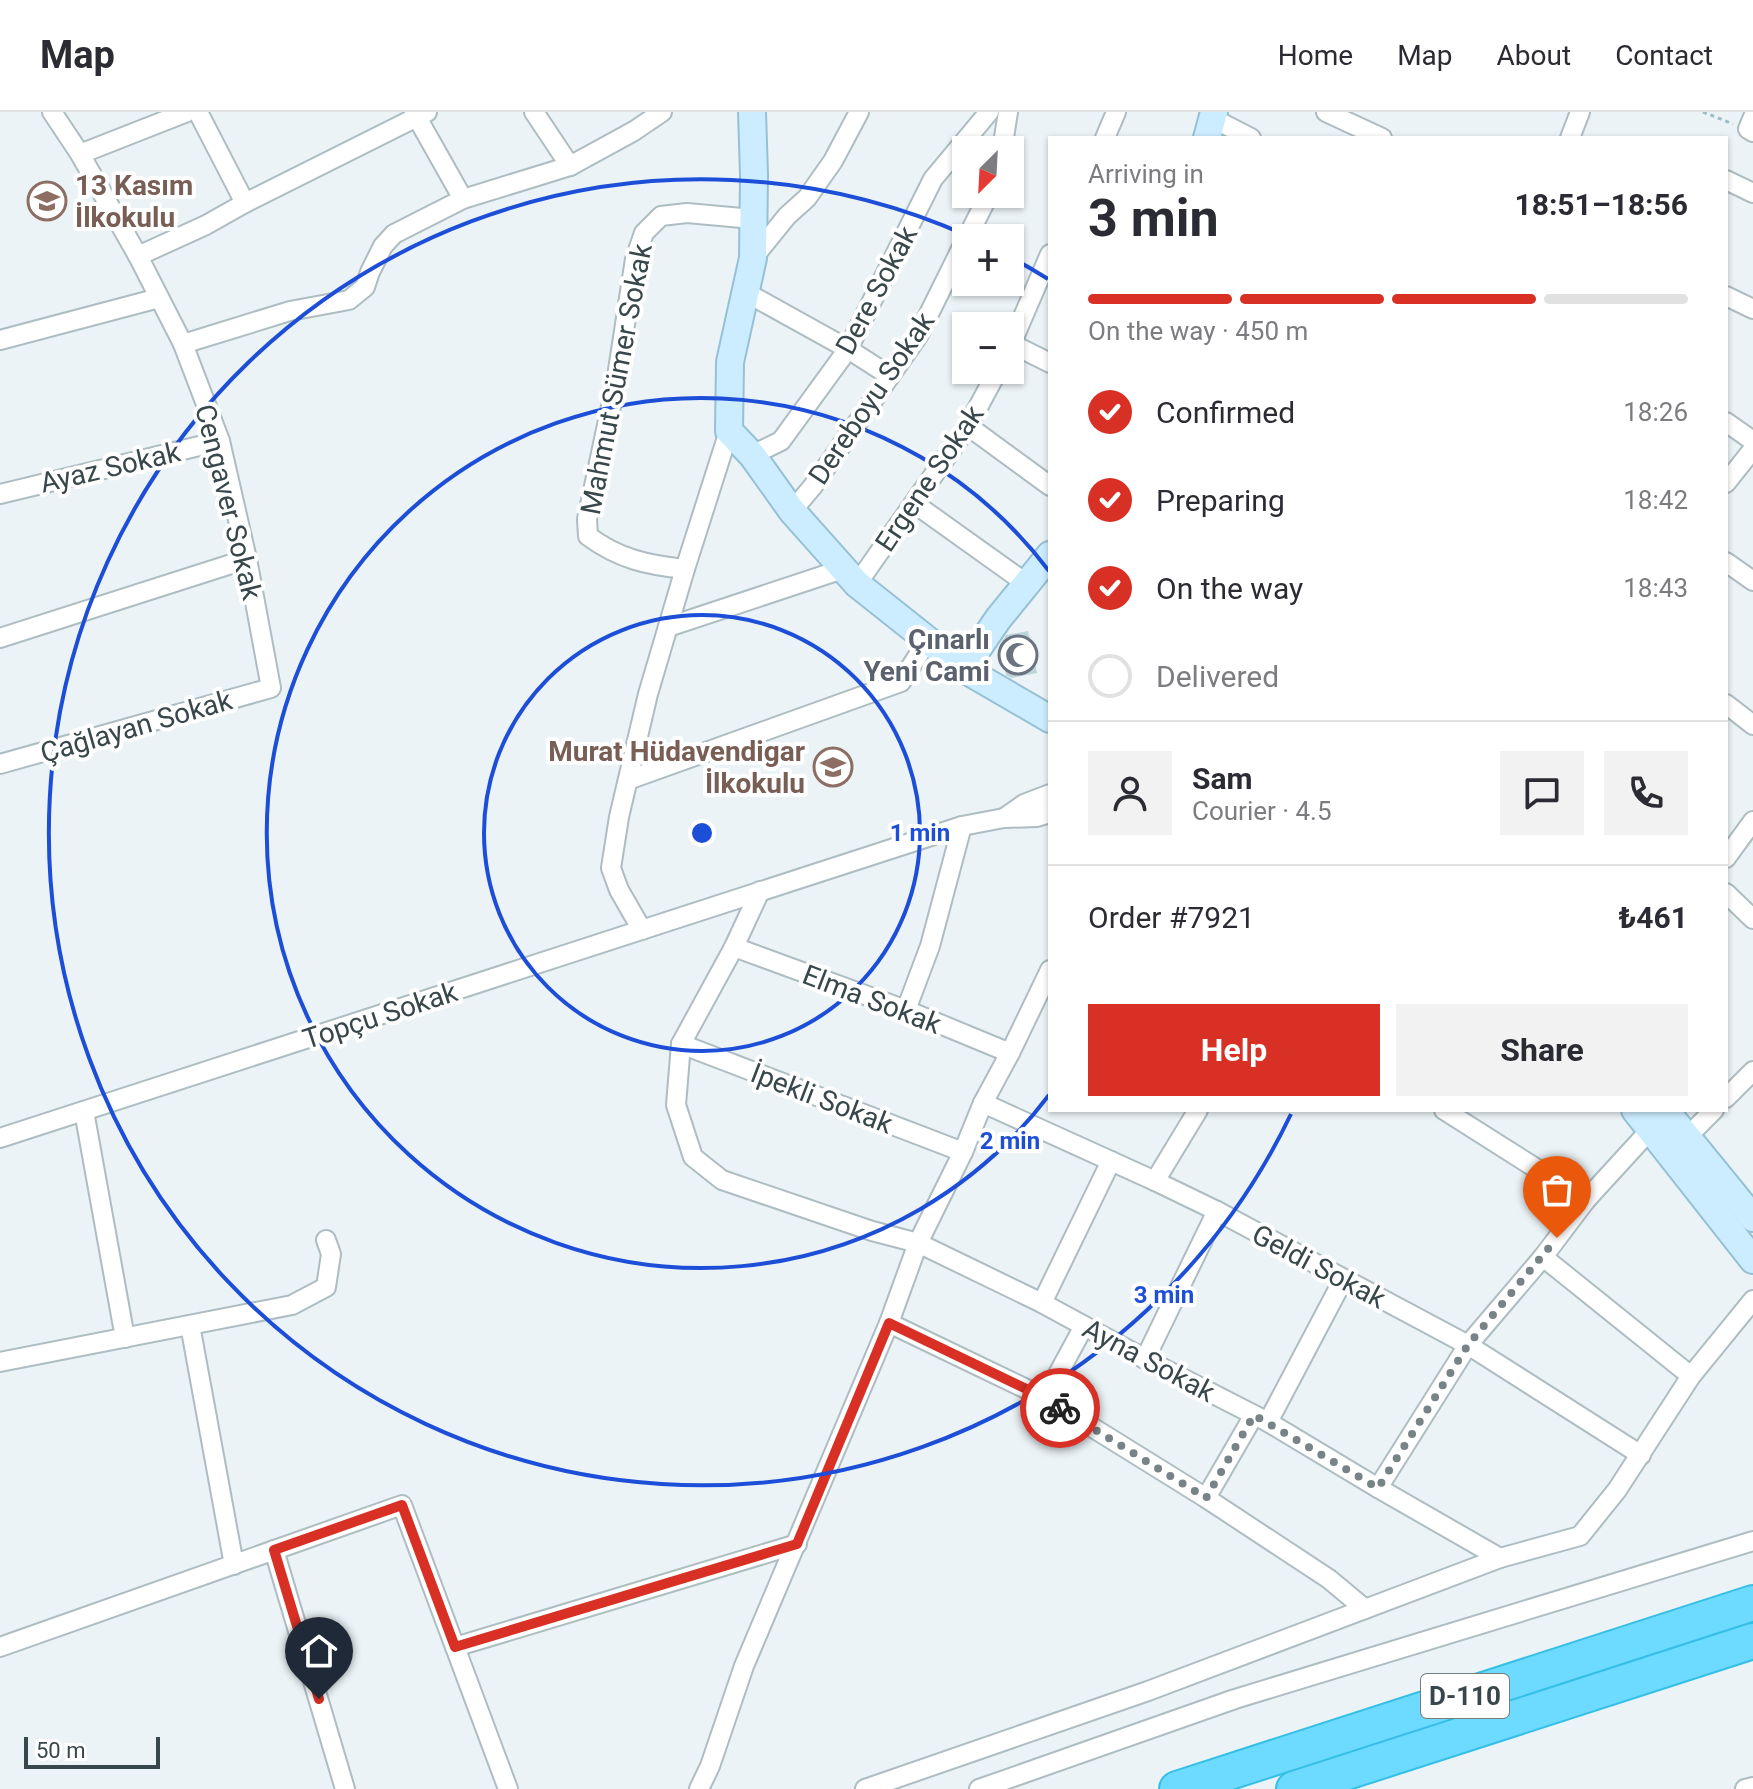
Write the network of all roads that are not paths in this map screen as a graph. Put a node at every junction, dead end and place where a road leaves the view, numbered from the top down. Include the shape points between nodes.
1 (52, 112) edge
2 (187, 112) edge
3 (198, 112) edge
4 (534, 112) edge
5 (662, 112) edge
6 (752, 112) edge
7 (859, 112) edge
8 (989, 112) edge
9 (1008, 112) edge
10 (1116, 112) edge
11 (1326, 112) edge
12 (1580, 112) edge
13 (420, 114) edge
14 (1211, 123) edge
15 (1004, 136) edge
16 (1106, 136) edge
17 (1246, 136) edge
18 (1378, 136) edge
19 (1571, 136) edge
20 (80, 154) junction
21 (570, 166) junction
22 (1728, 181) edge
23 (1753, 193) edge
24 (463, 199) junction
25 (245, 203) junction
26 (753, 219) junction
27 (138, 256) junction
28 (753, 258) junction
29 (1048, 259) edge
30 (952, 267) edge
31 (747, 293) junction
32 (1728, 297) edge
33 (159, 298) junction
34 (1753, 309) edge
35 (1024, 315) edge
36 (0, 340) edge
37 (183, 344) junction
38 (848, 349) junction
39 (1024, 351) edge
40 (1048, 362) edge
41 (890, 376) junction
42 (990, 384) edge
43 (1728, 423) edge
44 (968, 426) junction
45 (729, 431) junction
46 (220, 441) junction
47 (1753, 441) edge
48 (1753, 449) edge
49 (752, 455) junction
50 (1728, 480) edge
51 (1048, 485) edge
52 (0, 494) edge
53 (915, 504) junction
54 (792, 511) junction
55 (247, 559) junction
56 (1728, 563) edge
57 (1042, 568) edge
58 (685, 569) junction
59 (850, 577) junction
60 (1753, 581) edge
61 (668, 627) junction
62 (0, 638) edge
63 (928, 640) junction
64 (964, 669) junction
65 (271, 688) joint
66 (1728, 706) edge
67 (1048, 718) edge
68 (1753, 725) edge
69 (0, 764) edge
70 (628, 780) junction
71 (1048, 795) edge
72 (1048, 814) edge
73 (1004, 818) junction
74 (1753, 821) edge
75 (962, 826) junction
76 (1728, 855) edge
77 (760, 891) junction
78 (1728, 895) edge
79 (1753, 919) edge
80 (642, 930) junction
81 (734, 947) junction
82 (1048, 977) edge
83 (906, 1010) junction
84 (681, 1044) junction
85 (1010, 1053) junction
86 (1753, 1071) edge
87 (1728, 1096) edge
88 (983, 1103) junction
89 (84, 1111) junction
90 (1197, 1112) edge
91 (1447, 1112) edge
92 (1712, 1112) edge
93 (1650, 1116) edge
94 (1687, 1137) junction
95 (0, 1138) edge
96 (963, 1152) junction
97 (1111, 1161) junction
98 (1155, 1181) junction
99 (1586, 1200) junction
100 (1217, 1211) junction
101 (1753, 1218) edge
102 (326, 1240) dead end
103 (918, 1243) junction
104 (1543, 1257) junction
105 (1753, 1260) edge
106 (1343, 1280) junction
107 (1753, 1300) edge
108 (1042, 1303) junction
109 (889, 1323) junction
110 (190, 1325) junction
111 (1084, 1326) junction
112 (125, 1338) junction
113 (1468, 1345) junction
114 (1145, 1359) junction
115 (0, 1362) edge
116 (1691, 1376) junction
117 (1045, 1398) junction
118 (1261, 1419) junction
119 (1641, 1455) junction
120 (1378, 1488) junction
121 (1206, 1498) junction
122 (1753, 1541) edge
123 (797, 1544) junction
124 (274, 1550) junction
125 (1500, 1558) junction
126 (234, 1565) junction
127 (1753, 1603) edge
128 (1365, 1609) junction
129 (1753, 1641) edge
130 (0, 1647) edge
131 (455, 1647) junction
132 (1753, 1787) edge
133 (345, 1789) edge
134 (508, 1789) edge
135 (699, 1789) edge
136 (865, 1789) edge
137 (979, 1789) edge
138 (1177, 1789) edge
139 (1294, 1789) edge
140 (1745, 1789) edge

1 - 20 street, Cengaver Sokak
2 - 20 street
3 - 25 street
4 - 21 street
5 - 21 street
6 - 26 street
7 - 28 street via 807,198
8 - 38 street, Dere Sokak via 933,179
9 - 15 street
10 - 16 street
11 - 18 street
12 - 19 street
13 - 24 street
13 - 25 street
14 - 17 street
20 - 27 street, Cengaver Sokak
21 - 24 street
22 - 23 street
24 - 37 street via 394,234 365,287 349,300 290,311
25 - 27 street
26 - 28 street
26 - 58 street, Mahmut Sümer Sokak via 661,216 644,233 635,259 588,536 633,561
27 - 33 street, Cengaver Sokak
28 - 31 street
29 - 35 street
30 - 41 street, Dereboyu Sokak via 918,336
31 - 38 street
31 - 45 street via 730,362
32 - 34 street
33 - 36 street
33 - 37 street, Cengaver Sokak
37 - 46 street, Cengaver Sokak
38 - 41 street
38 - 49 street, Dere Sokak via 781,441
39 - 40 street
41 - 54 street, Dereboyu Sokak
42 - 44 street, Ergene Sokak
43 - 47 street
44 - 51 street
44 - 53 street, Ergene Sokak
45 - 49 street
45 - 58 street
46 - 52 street, Ayaz Sokak
46 - 55 street, Cengaver Sokak
48 - 50 street
49 - 54 street
53 - 57 street
53 - 59 street, Ergene Sokak
54 - 59 street
55 - 62 street
55 - 65 street, Cengaver Sokak
56 - 60 street
57 - 64 street
58 - 61 street
59 - 61 street
59 - 63 street
61 - 70 street
63 - 64 street
63 - 70 street via 901,682
64 - 67 street
65 - 69 street, Çağlayan Sokak
66 - 68 street
70 - 80 street via 611,868
71 - 73 street, Topçu Sokak
72 - 73 street, Topçu Sokak
73 - 75 street, Topçu Sokak
74 - 76 street
75 - 77 street, Topçu Sokak
75 - 83 street via 930,946
77 - 80 street, Topçu Sokak
77 - 81 street
78 - 79 street
80 - 89 street, Topçu Sokak
81 - 83 street, Elma Sokak
81 - 84 street
82 - 85 street
83 - 85 street, Elma Sokak
84 - 96 street, İpekli Sokak
84 - 103 street, Ayna Sokak via 676,1105 693,1157 722,1180
85 - 88 street
86 - 87 street
88 - 96 street
88 - 97 street, Geldi Sokak
89 - 95 street, Topçu Sokak
89 - 112 street
90 - 98 street
91 - 99 street
92 - 94 street
93 - 94 street
93 - 99 street
93 - 105 street
94 - 101 street
96 - 103 street
97 - 98 street, Geldi Sokak
97 - 108 street
98 - 100 street, Geldi Sokak
99 - 104 street
100 - 106 street, Geldi Sokak
100 - 114 street
102 - 110 street via 331,1254 326,1287 292,1305
103 - 108 street, Ayna Sokak
103 - 109 street
104 - 113 street
104 - 116 street
106 - 113 street, Geldi Sokak
106 - 118 street
107 - 116 street
108 - 111 street, Ayna Sokak
109 - 117 street
109 - 123 street
110 - 112 street
110 - 126 street
111 - 114 street, Ayna Sokak
111 - 117 street
112 - 115 street
113 - 119 street, Geldi Sokak
113 - 120 street
114 - 118 street, Ayna Sokak
116 - 119 street
117 - 121 street
118 - 120 street, Ayna Sokak
118 - 121 street
119 - 125 street via 1580,1536
120 - 125 street, Ayna Sokak
121 - 128 street
122 - 137 street via 1235,1699
123 - 131 street
123 - 135 street
124 - 126 street
124 - 131 street via 402,1505
124 - 133 street
125 - 128 street
126 - 130 street
127 - 138 highway, D-110
128 - 136 street
129 - 139 highway, D-110
131 - 134 street
132 - 140 street

